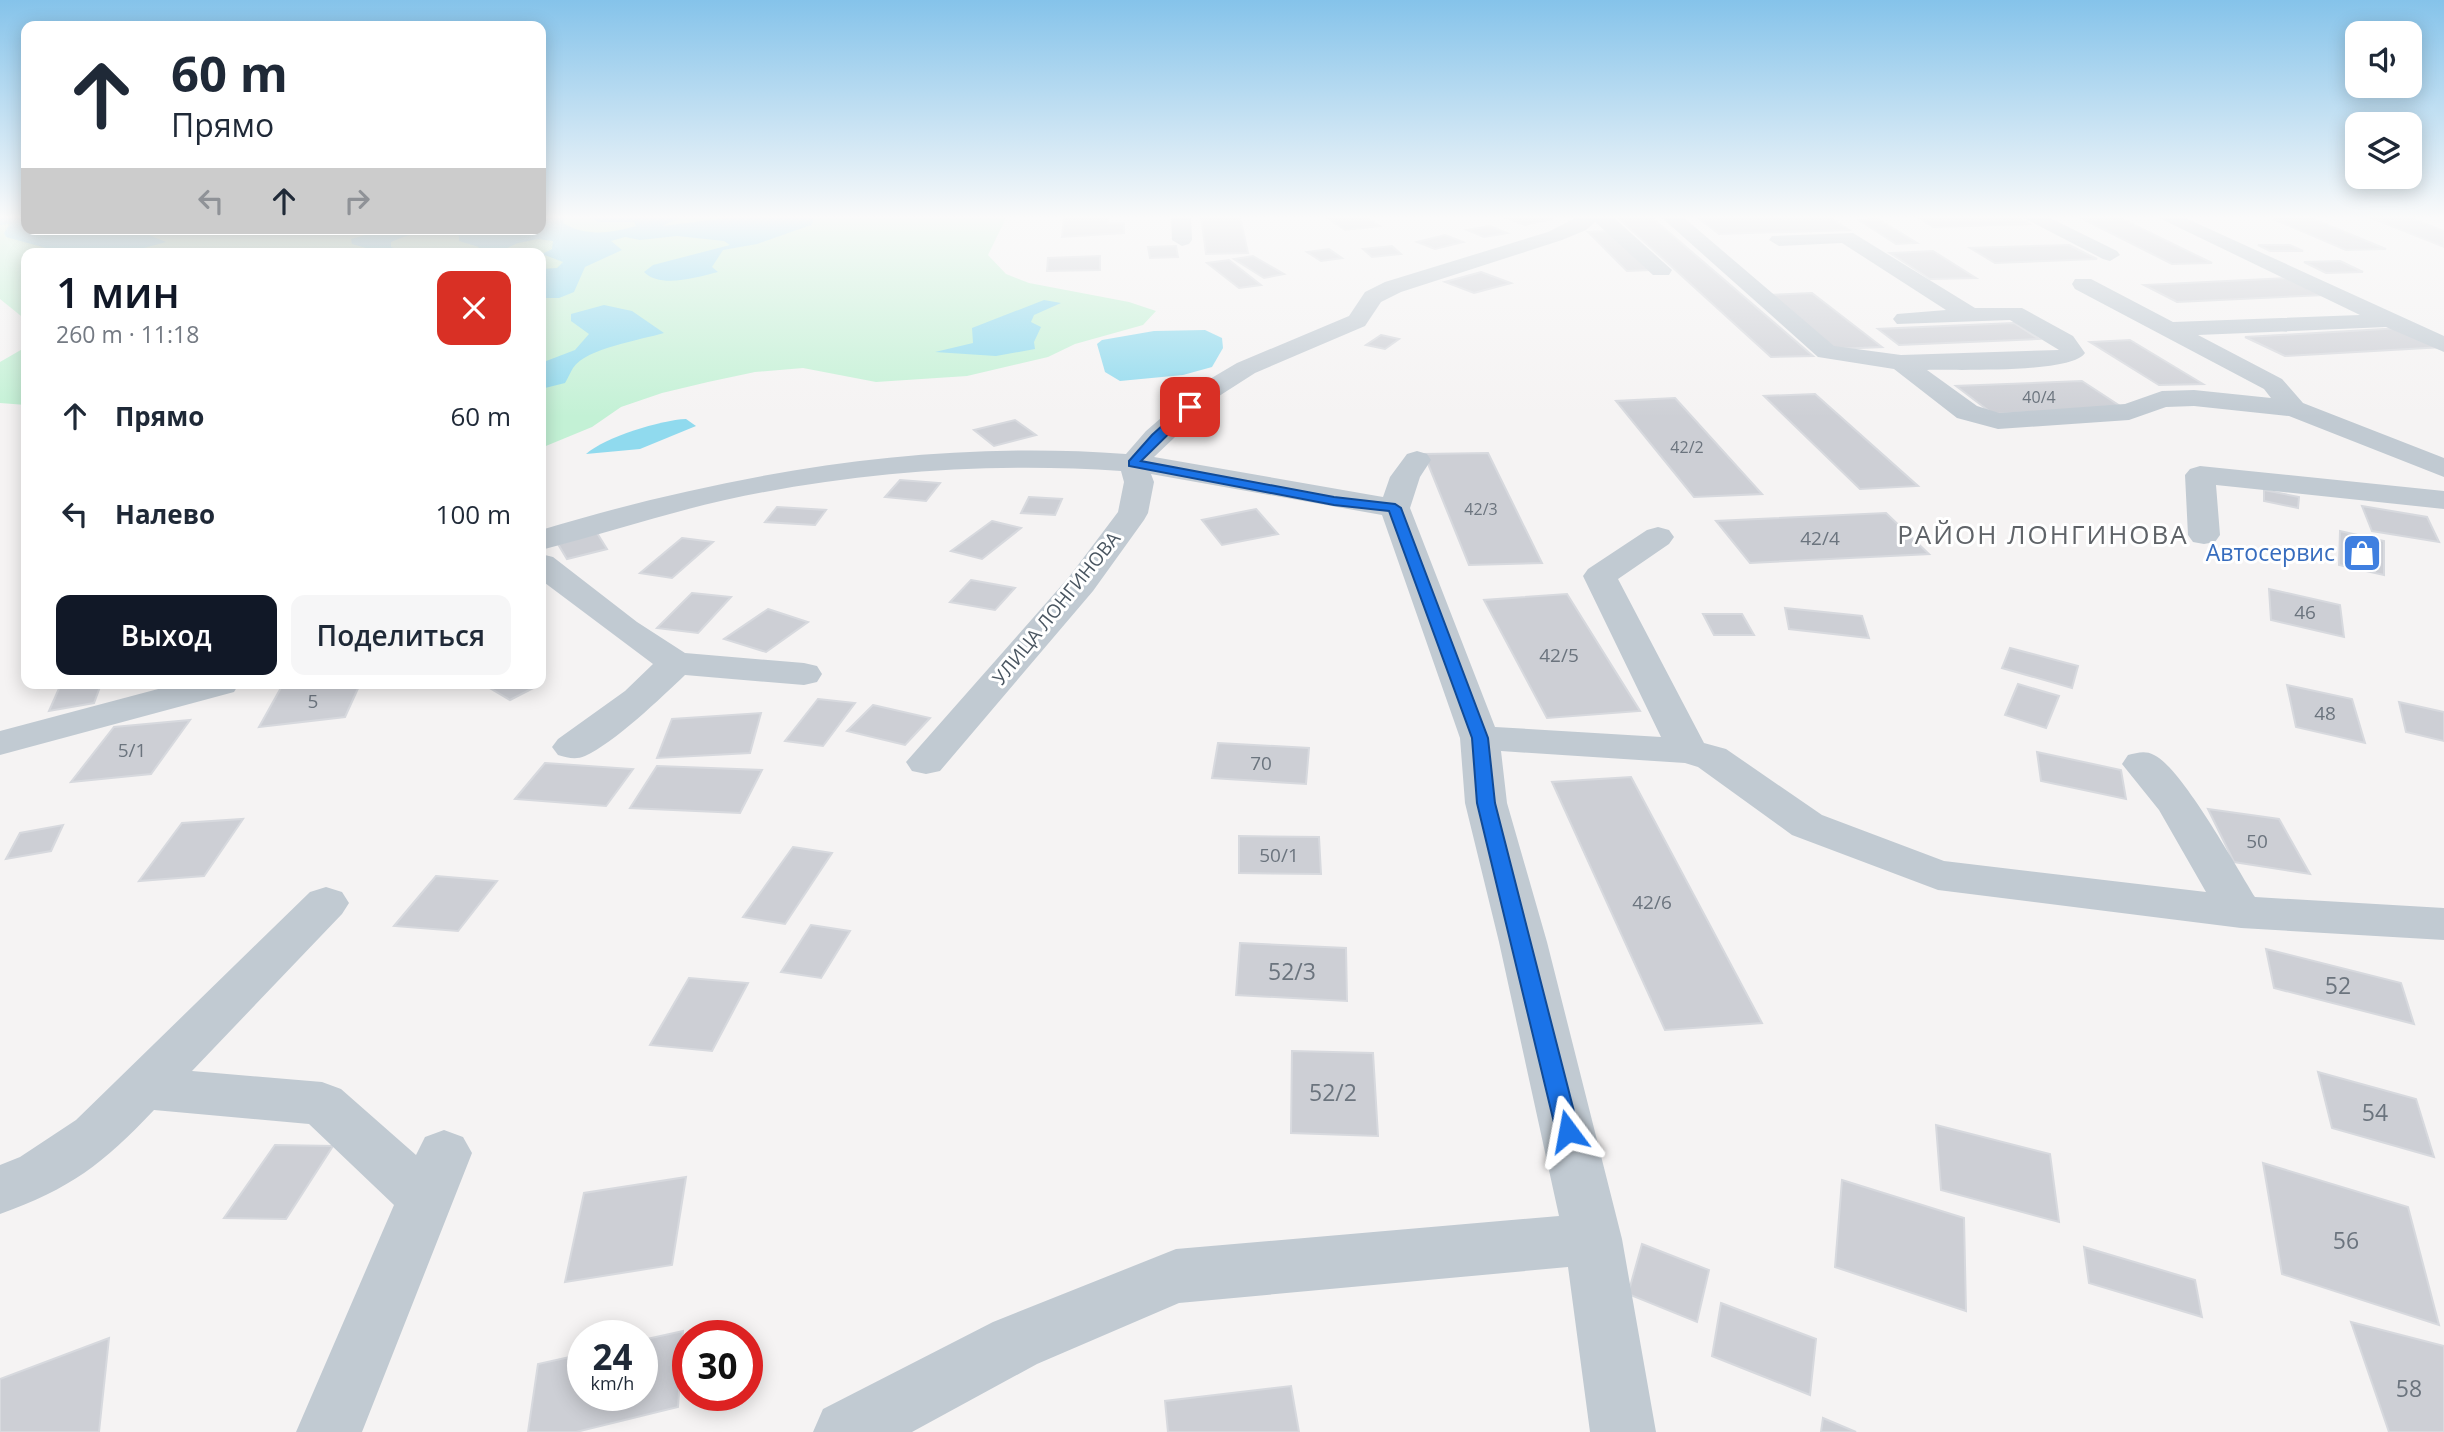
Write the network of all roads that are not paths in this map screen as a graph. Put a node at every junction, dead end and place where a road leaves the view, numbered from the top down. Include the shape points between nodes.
1 (1406, 283) edge
2 (1747, 283) edge
3 (1919, 283) edge
4 (2311, 283) edge
5 (2083, 284) dead end
6 (1970, 315) junction
7 (1905, 319) dead end
8 (2392, 320) junction
9 (2171, 329) junction
10 (2444, 345) edge
11 (1901, 363) junction
12 (2294, 409) junction
13 (1416, 460) dead end
14 (1133, 463) junction
15 (2444, 468) edge
16 (2444, 500) edge
17 (1395, 508) junction
18 (2204, 535) dead end
19 (1658, 537) dead end
20 (546, 539) edge
21 (546, 568) edge
22 (676, 663) junction
23 (804, 674) dead end
24 (202, 689) edge
25 (1480, 738) junction
26 (0, 743) edge
27 (572, 747) dead end
28 (1688, 751) junction
29 (926, 762) dead end
30 (2142, 764) dead end
31 (326, 903) dead end
32 (2241, 912) junction
33 (2444, 924) edge
34 (144, 1088) junction
35 (0, 1190) edge
36 (1593, 1239) junction
37 (329, 1432) edge
38 (846, 1432) edge
39 (1623, 1432) edge

1 - 14 street via 1373,297 1357,321 1246,368 1207,392
2 - 11 street via 1826,352
3 - 6 street
4 - 8 street
5 - 9 street
6 - 7 street
6 - 11 street via 2014,313 2064,341 2073,353 2060,359
8 - 9 street
8 - 10 street
9 - 12 street via 2273,384
11 - 12 street via 1967,412 1998,421 2129,412 2162,399
12 - 15 street
13 - 17 street
14 - 17 street
14 - 20 street via 992,459 872,468 746,485
14 - 29 street, УЛИЦА ЛОНГИНОВА via 1139,482 1133,513 1081,584
16 - 18 street via 2200,475
17 - 25 street
19 - 28 street via 1600,576
21 - 22 street
22 - 23 street
22 - 27 street via 638,699
24 - 26 street
25 - 28 street
25 - 36 street via 1486,803
28 - 32 street via 1712,758 1807,825 1938,875
30 - 32 street via 2176,803
31 - 34 street
32 - 33 street
34 - 35 street via 95,1136 40,1174
34 - 37 street via 322,1104 435,1176
36 - 38 street via 1176,1276 1015,1343
36 - 39 street

